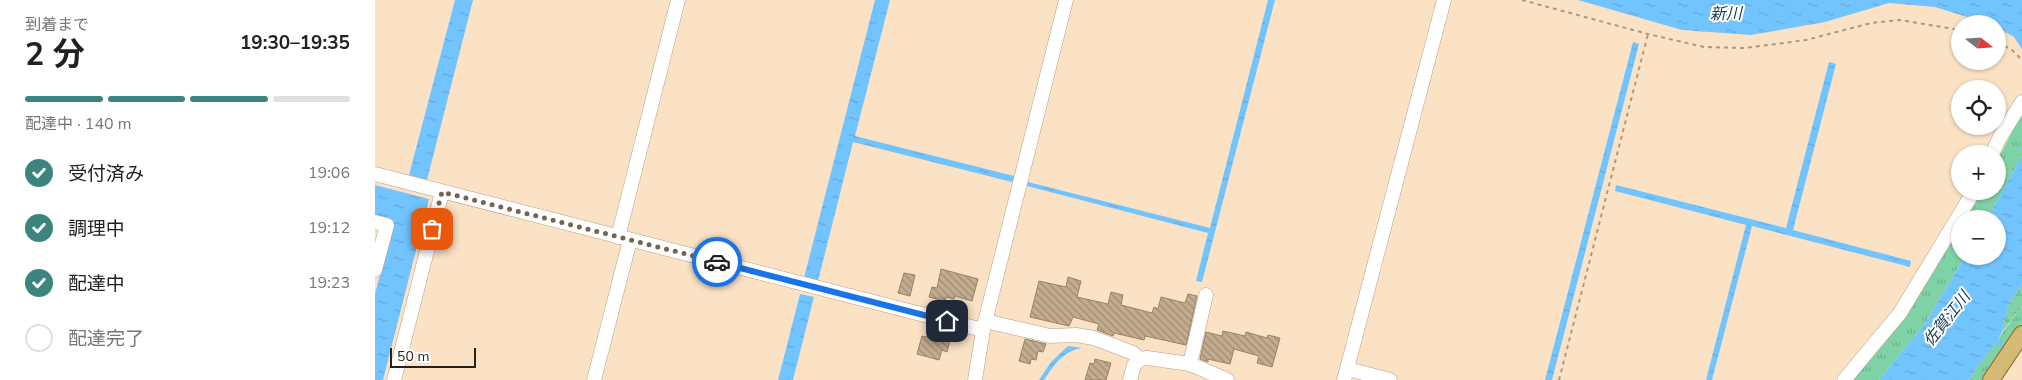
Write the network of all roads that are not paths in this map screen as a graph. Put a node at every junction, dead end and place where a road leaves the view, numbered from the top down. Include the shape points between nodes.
1 (678, 0) edge
2 (1066, 0) edge
3 (1444, 0) edge
4 (2022, 102) edge
5 (1996, 145) edge
6 (375, 174) edge
7 (442, 192) junction
8 (1968, 200) edge
9 (375, 222) edge
10 (624, 238) junction
11 (375, 270) edge
12 (1206, 295) dead end
13 (984, 325) junction
14 (2022, 334) edge
15 (1140, 359) junction
16 (1190, 364) junction
17 (1346, 375) edge
18 (394, 380) edge
19 (594, 380) edge
20 (975, 380) edge
21 (1130, 380) edge
22 (1227, 380) edge
23 (1389, 380) edge
24 (1844, 380) edge
25 (1991, 380) edge

1 - 10 street
2 - 13 street
3 - 17 street
4 - 5 street
6 - 7 street
7 - 10 street
7 - 18 street
8 - 24 street via 1899,313
9 - 11 street via 387,225
10 - 13 street
10 - 19 street
12 - 16 street
13 - 15 street via 1050,336 1094,338 1133,353
13 - 20 street
14 - 25 main road
15 - 16 street
15 - 21 street via 1134,365
16 - 22 street
17 - 23 street

